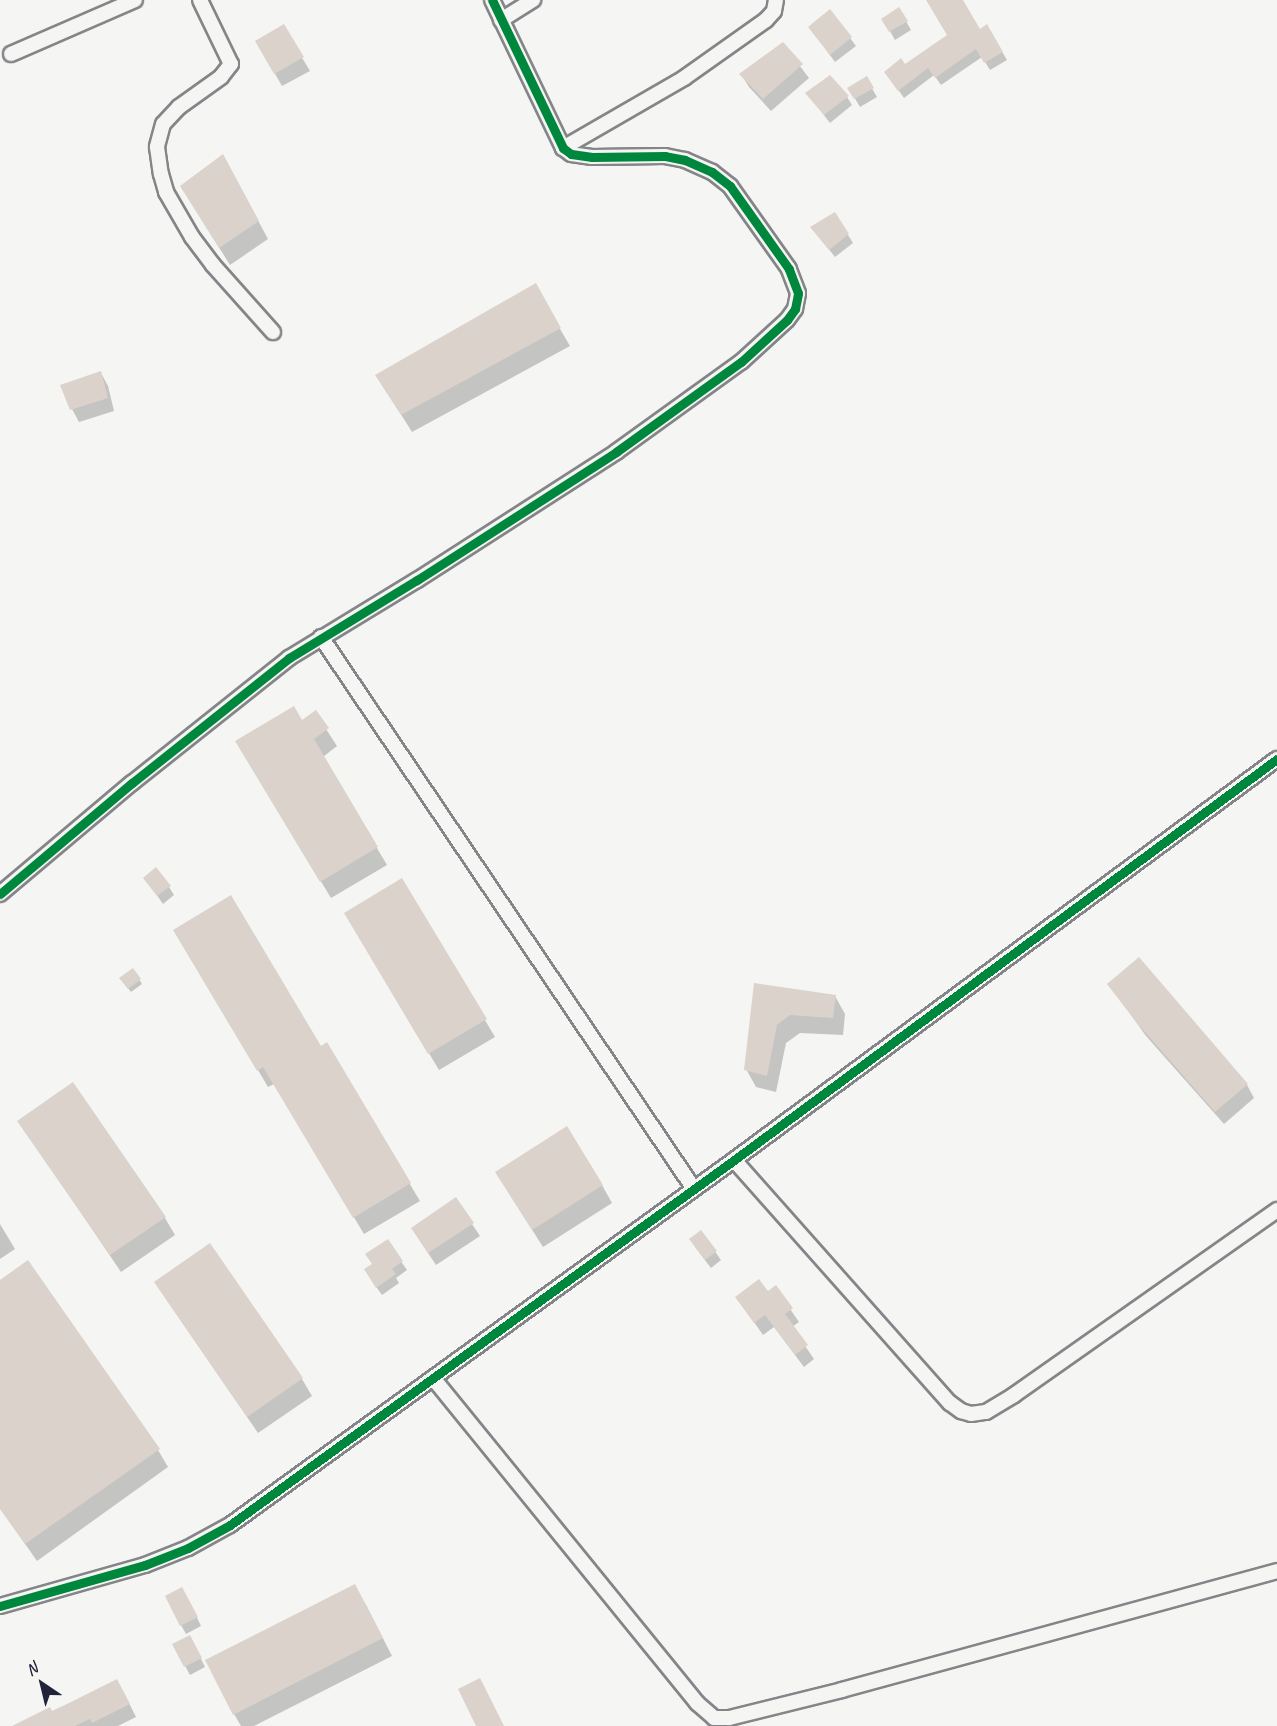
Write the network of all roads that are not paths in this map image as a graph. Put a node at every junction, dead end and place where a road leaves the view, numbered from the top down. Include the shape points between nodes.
1 (135, 0) edge
2 (200, 0) edge
3 (492, 0) edge
4 (532, 0) edge
5 (776, 0) edge
6 (501, 20) junction
7 (11, 54) dead end
8 (563, 148) junction
9 (273, 332) dead end
10 (321, 637) junction
11 (1277, 759) edge
12 (0, 894) edge
13 (734, 1160) junction
14 (694, 1189) junction
15 (1277, 1210) edge
16 (433, 1378) junction
17 (1277, 1571) edge
18 (0, 1606) edge

1 - 7 street
2 - 9 street via 231,63 221,77 179,107 163,124 157,147 161,174 166,192 192,237
3 - 6 street
4 - 6 street
5 - 8 street via 770,16 684,78
6 - 8 street
8 - 10 street via 571,154 592,157 685,159 712,172 730,186 789,269 798,292 795,309 741,362 616,452
10 - 12 street via 132,783
10 - 14 street
11 - 13 street
13 - 14 street
13 - 15 street via 950,1402 971,1414 986,1412 1014,1395
14 - 16 street
16 - 17 street via 697,1703 714,1718 729,1718 877,1681
16 - 18 street via 230,1525 188,1548 145,1565

